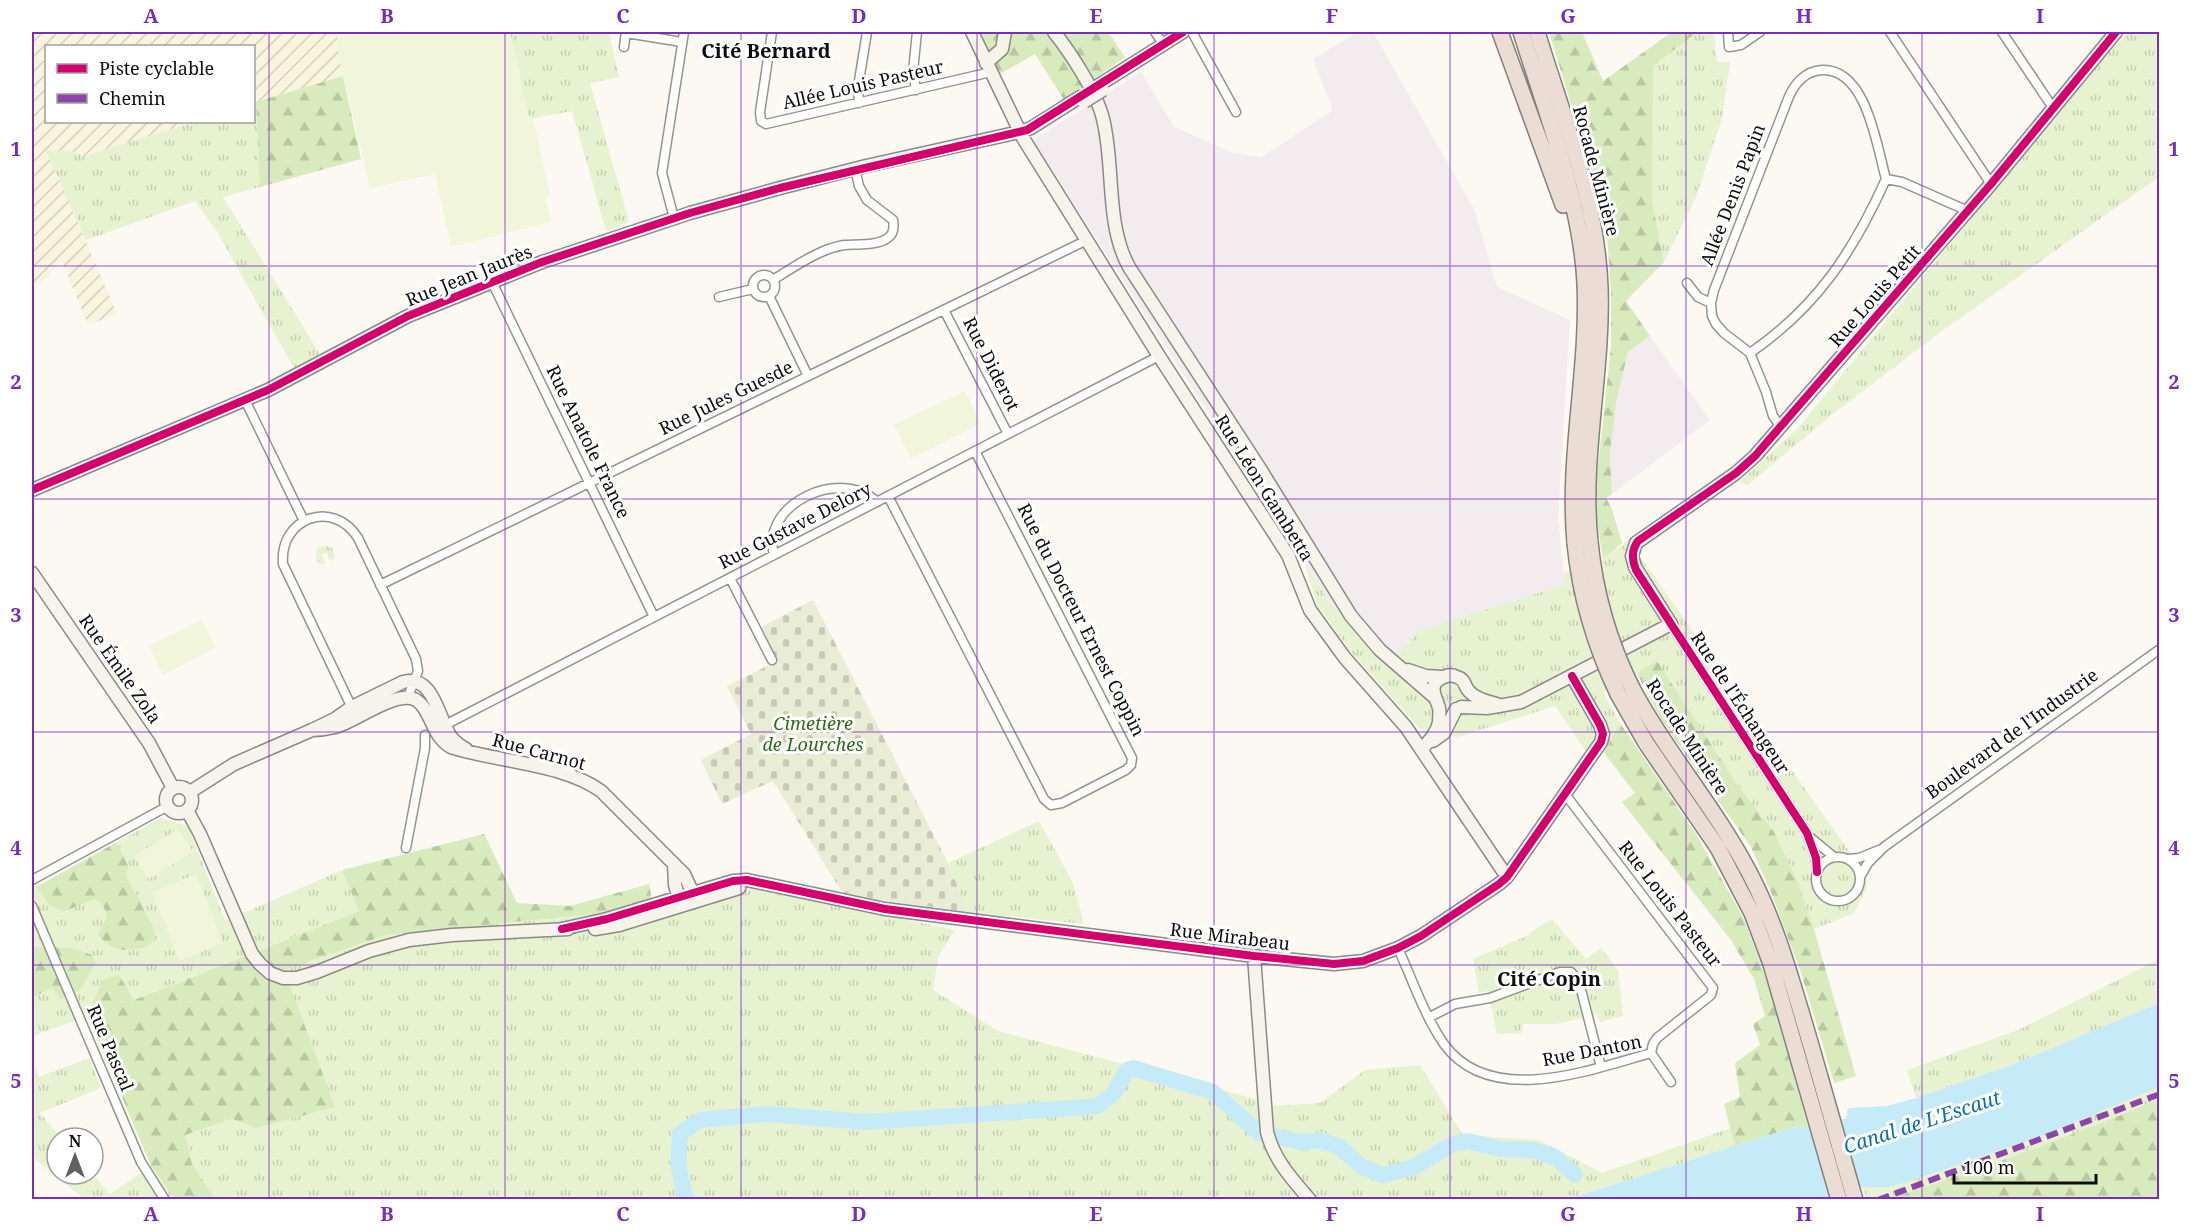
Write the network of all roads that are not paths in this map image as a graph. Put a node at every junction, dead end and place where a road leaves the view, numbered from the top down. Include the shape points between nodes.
1 (626, 32) edge
2 (684, 32) edge
3 (772, 32) edge
4 (867, 32) edge
5 (917, 32) edge
6 (972, 32) edge
7 (1005, 32) edge
8 (1054, 32) edge
9 (1155, 32) edge
10 (1183, 32) edge
11 (1192, 32) edge
12 (1500, 32) edge
13 (1521, 32) edge
14 (1537, 32) edge
15 (1728, 32) edge
16 (1760, 32) edge
17 (1890, 32) edge
18 (2002, 32) edge
19 (2116, 32) edge
20 (682, 42) junction
21 (1164, 45) junction
22 (624, 47) dead end
23 (988, 68) junction
24 (916, 90) junction
25 (859, 103) junction
26 (2053, 108) junction
27 (1236, 112) dead end
28 (1021, 135) junction
29 (855, 169) junction
30 (1886, 179) junction
31 (1991, 184) junction
32 (1968, 211) junction
33 (674, 218) junction
34 (1087, 240) junction
35 (773, 280) junction
36 (492, 282) junction
37 (1687, 283) dead end
38 (753, 289) junction
39 (769, 296) junction
40 (719, 297) dead end
41 (1711, 303) junction
42 (944, 310) junction
43 (1585, 335) junction
44 (1749, 353) junction
45 (1159, 356) junction
46 (808, 376) junction
47 (246, 400) junction
48 (1780, 427) junction
49 (1008, 434) junction
50 (975, 451) junction
51 (590, 482) junction
52 (32, 490) edge
53 (888, 496) junction
54 (877, 502) junction
55 (304, 521) junction
56 (1582, 542) junction
57 (1633, 553) joint
58 (774, 555) junction
59 (32, 573) edge
60 (730, 578) junction
61 (380, 585) junction
62 (654, 617) junction
63 (1671, 624) junction
64 (2160, 650) edge
65 (772, 660) dead end
66 (1396, 664) junction
67 (1572, 676) junction
68 (1442, 677) junction
69 (415, 681) junction
70 (1468, 690) junction
71 (408, 698) junction
72 (1436, 701) junction
73 (1508, 705) junction
74 (1459, 708) junction
75 (354, 712) junction
76 (435, 731) junction
77 (1422, 749) junction
78 (173, 789) junction
79 (190, 792) junction
80 (1565, 795) junction
81 (168, 806) junction
82 (187, 810) junction
83 (1807, 833) junction
84 (1884, 847) junction
85 (406, 848) dead end
86 (1834, 857) junction
87 (1848, 859) junction
88 (674, 865) junction
89 (1817, 872) junction
90 (1507, 877) junction
91 (1860, 877) junction
92 (32, 880) edge
93 (695, 897) junction
94 (680, 902) junction
95 (32, 906) edge
96 (1398, 948) junction
97 (1254, 956) junction
98 (1430, 1017) junction
99 (1651, 1053) junction
100 (1601, 1067) junction
101 (1811, 1073) junction
102 (1671, 1082) dead end
103 (165, 1200) edge
104 (1310, 1200) edge
105 (1839, 1200) edge
106 (1855, 1200) edge

1 - 20 street
1 - 22 street
2 - 20 street
3 - 25 street, Allée Louis Pasteur via 761,121 769,124
4 - 25 street
5 - 24 street via 913,71
6 - 23 street, Rue Léon Gambetta
7 - 23 street via 1002,49
8 - 66 street via 1101,111 1117,234 1129,267 1351,616
9 - 21 street
10 - 21 street, Rue Jean Jaurès
11 - 27 street
12 - 43 highway via 1565,213
13 - 43 highway, Rocade Minière via 1578,227 1585,281
14 - 56 highway, Rocade Minière via 1588,202 1598,264 1600,335
15 - 16 street via 1729,47 1741,45
17 - 31 street
18 - 26 street
19 - 26 street, Rue Louis Petit
20 - 33 street via 662,173
21 - 28 street, Rue Jean Jaurès
23 - 24 street, Allée Louis Pasteur
23 - 28 street, Rue Léon Gambetta
24 - 25 street, Allée Louis Pasteur
26 - 31 street, Rue Louis Petit
28 - 29 street, Rue Jean Jaurès via 984,146
28 - 34 street, Rue Léon Gambetta
29 - 33 street, Rue Jean Jaurès
29 - 35 street via 864,196 893,220 891,235 880,241 830,249
30 - 32 street via 1902,182
30 - 41 street, Allée Denis Papin via 1870,118 1842,75 1814,71 1800,80 1788,99
30 - 44 street via 1860,234 1831,277 1792,319
31 - 32 street, Rue Louis Petit
32 - 48 street, Rue Louis Petit
33 - 36 street, Rue Jean Jaurès
34 - 42 street, Rue Jules Guesde
34 - 45 street, Rue Léon Gambetta
35 - 38 street via 766,275 758,277
35 - 39 street via 775,290
36 - 47 street, Rue Jean Jaurès via 408,316
36 - 51 street, Rue Anatole France
37 - 41 street via 1698,297
38 - 39 street via 758,296
38 - 40 street
39 - 46 street
41 - 44 street via 1716,324
42 - 46 street, Rue Jules Guesde
42 - 49 street, Rue Diderot
43 - 56 highway, Rocade Minière via 1573,498
44 - 48 street
45 - 49 street, Rue Gustave Delory
45 - 77 street, Rue Léon Gambetta via 1288,555 1308,604 1340,653
46 - 51 street, Rue Jules Guesde
47 - 52 street, Rue Jean Jaurès
47 - 55 street
48 - 57 street, Rue Louis Petit via 1743,467 1638,541
49 - 50 street, Rue Gustave Delory
50 - 53 street, Rue Gustave Delory
50 - 53 street, Rue du Docteur Ernest Coppin via 1132,758 1126,770 1062,803 1052,805 1044,799
51 - 61 street, Rue Jules Guesde
51 - 62 street, Rue Anatole France
53 - 54 street, Rue Gustave Delory
54 - 58 street, Rue Gustave Delory
54 - 58 street via 868,494 842,489 807,496 779,520
55 - 61 street via 328,518 348,526 358,538
55 - 75 street via 285,543 284,569
56 - 101 highway, Rocade Minière, bridge via 1580,580 1591,625 1646,743 1718,849 1744,896
57 - 63 street, Rue de l'Échangeur via 1636,570
58 - 60 street, Rue Gustave Delory
59 - 78 street, Rue Émile Zola via 149,743
60 - 62 street, Rue Gustave Delory
60 - 65 street
61 - 69 street via 416,659
62 - 76 street, Rue Gustave Delory
63 - 67 street
63 - 83 street, Rue de l'Échangeur
64 - 84 street, Boulevard de l'Industrie
66 - 68 street via 1419,674
66 - 72 street
67 - 73 street
67 - 80 street, Rue Mirabeau via 1603,734 1599,747
68 - 70 street via 1456,676
68 - 72 street via 1434,686
69 - 71 street
69 - 75 street via 403,682
69 - 76 street, Rue Carnot via 427,689
70 - 73 street via 1487,701
70 - 74 street
71 - 75 street
71 - 76 street, Rue Carnot via 420,703
72 - 74 street via 1446,710
72 - 77 street via 1437,728
73 - 74 street
74 - 77 street via 1444,733
75 - 79 street via 234,764
76 - 85 street via 425,748
76 - 88 street, Rue Carnot via 446,745 590,784 611,799
77 - 90 street, Rue Léon Gambetta
78 - 79 street via 181,787
78 - 81 street via 167,796
79 - 82 street via 192,801
80 - 90 street, Rue Mirabeau
80 - 99 street, Rue Louis Pasteur via 1713,988 1711,995 1657,1038
81 - 82 street via 176,812
81 - 92 street
82 - 94 street, Rue Mirabeau via 252,954 264,969 290,979 409,940 562,929
83 - 86 street, Rue de l'Échangeur
83 - 89 street, Rue de l'Échangeur
84 - 87 street, Boulevard de l'Industrie
84 - 91 street, Boulevard de l'Industrie
86 - 87 street
86 - 89 street via 1822,863
87 - 91 street
88 - 93 street, Rue Carnot via 687,878
88 - 94 street
89 - 91 street via 1819,890 1840,901 1851,897
90 - 96 street, Rue Mirabeau
93 - 94 street, Rue Mirabeau
93 - 97 street, Rue Mirabeau via 764,884 885,909
95 - 103 street, Rue Pascal via 141,1162
96 - 97 street, Rue Mirabeau via 1348,963
96 - 98 street, Rue Danton
97 - 104 street via 1266,1124 1271,1146 1281,1166
98 - 100 street, Rue Danton via 1448,1049 1465,1065 1483,1074 1506,1079 1542,1078
98 - 100 street via 1455,1004 1490,998 1568,971 1579,982
99 - 100 street, Rue Danton
99 - 102 street, Rue Danton
101 - 105 highway, Rocade Minière
101 - 106 highway, Rocade Minière

